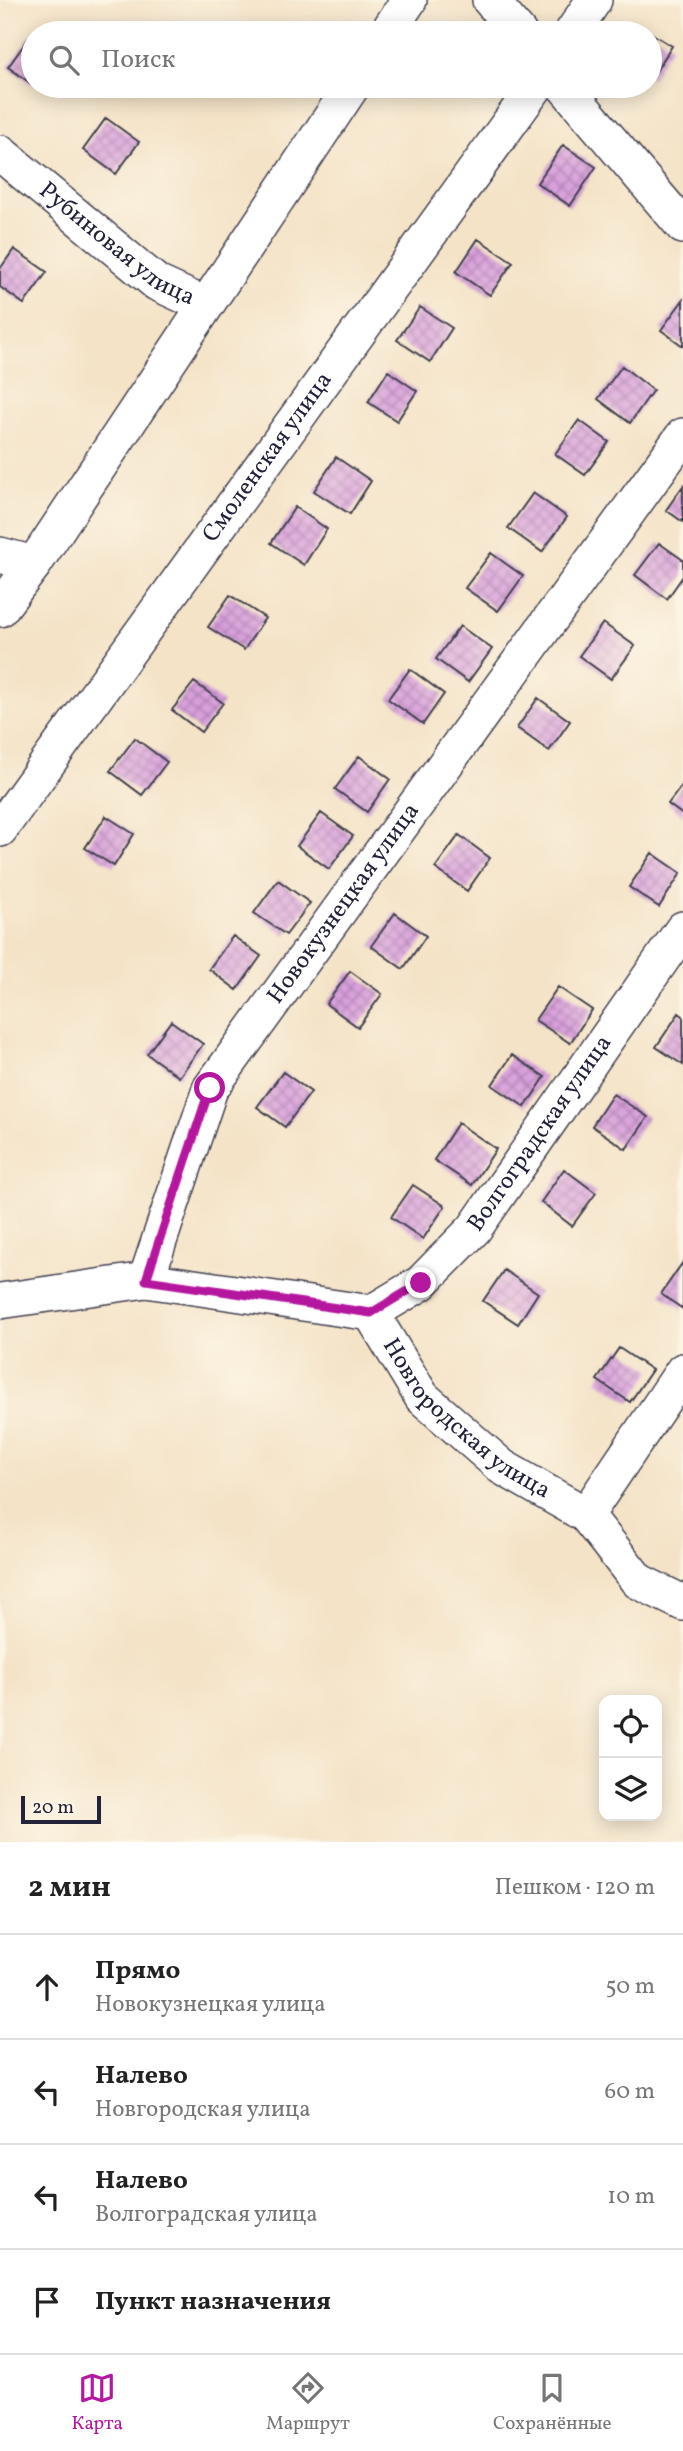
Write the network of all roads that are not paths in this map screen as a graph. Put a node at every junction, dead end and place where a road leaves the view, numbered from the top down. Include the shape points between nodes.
1 (410, 0) edge
2 (490, 0) edge
3 (594, 0) edge
4 (395, 21) edge
5 (508, 21) edge
6 (580, 21) edge
7 (344, 98) edge
8 (527, 98) edge
9 (574, 98) edge
10 (0, 153) edge
11 (683, 226) edge
12 (205, 305) junction
13 (683, 436) edge
14 (0, 555) edge
15 (34, 564) junction
16 (0, 609) edge
17 (0, 829) edge
18 (683, 929) edge
19 (146, 1280) junction
20 (0, 1301) edge
21 (371, 1313) junction
22 (683, 1371) edge
23 (586, 1515) junction
24 (683, 1603) edge

1 - 4 street
2 - 5 street
3 - 6 street
7 - 12 street
8 - 17 street, Смоленская улица
9 - 11 street
10 - 12 street, Рубиновая улица via 158,283
12 - 15 street
13 - 19 street, Новокузнецкая улица via 210,1088
14 - 15 street
15 - 16 street
18 - 21 street, Волгоградская улица via 474,1229 421,1283
19 - 20 street
19 - 21 street, Новгородская улица
21 - 23 street, Новгородская улица via 422,1397 502,1467
22 - 23 street
23 - 24 street via 638,1581

